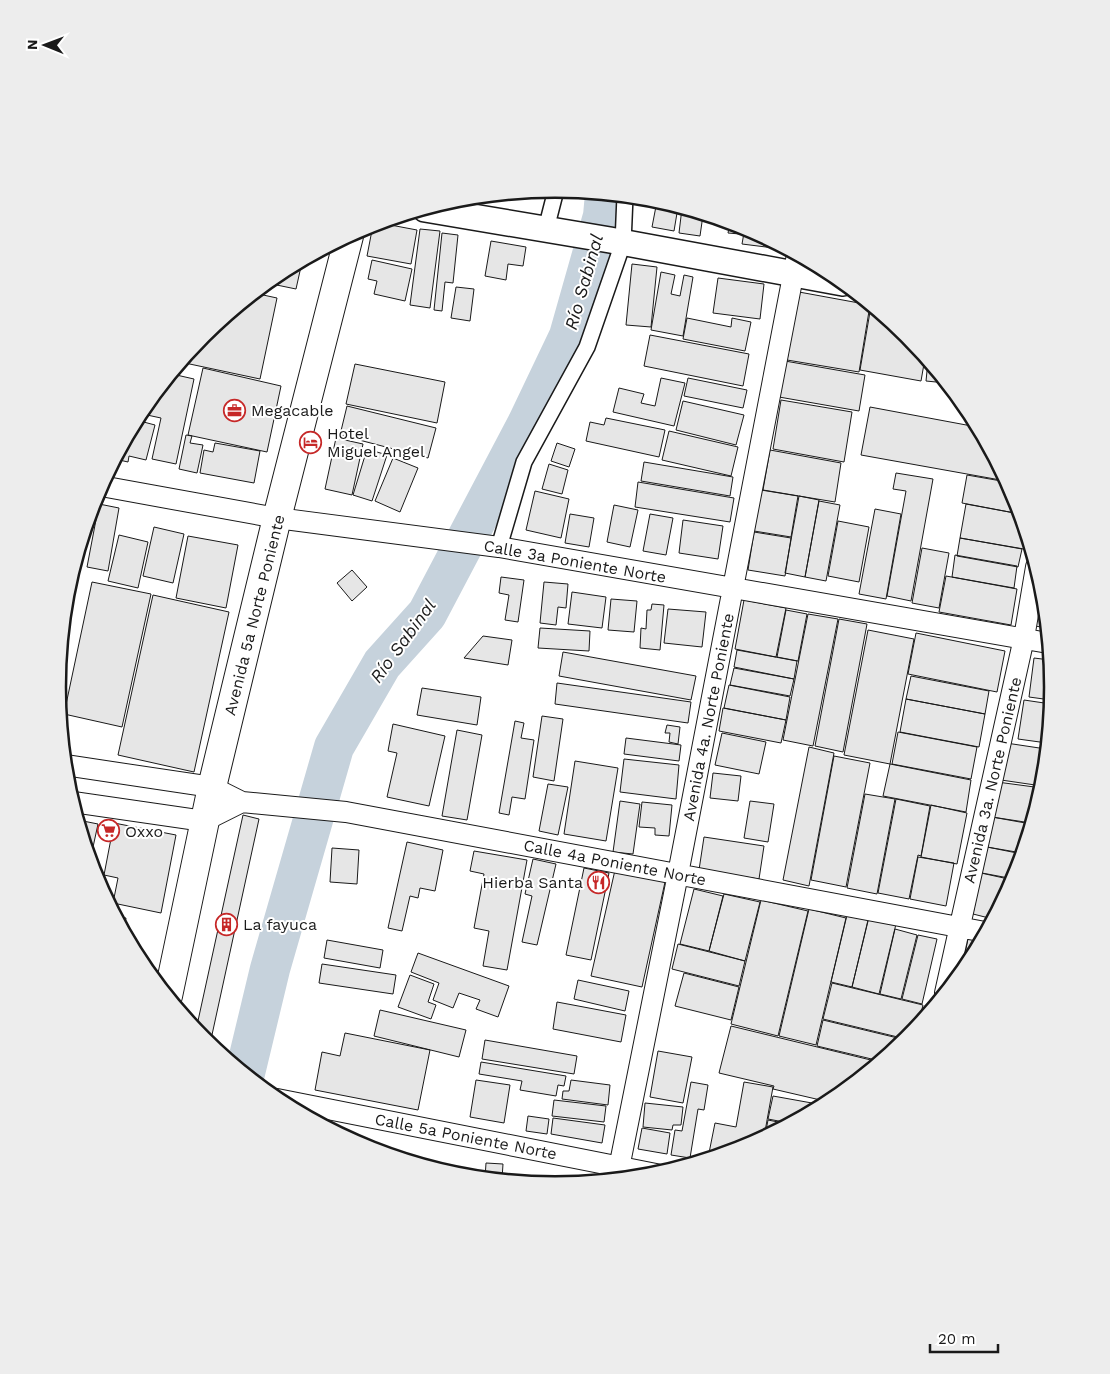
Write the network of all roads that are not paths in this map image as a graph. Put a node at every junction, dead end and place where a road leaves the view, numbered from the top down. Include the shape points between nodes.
1 (554, 198) edge
2 (624, 203) edge
3 (442, 212) edge
4 (547, 229) junction
5 (617, 241) junction
6 (347, 245) edge
7 (795, 264) edge
8 (109, 487) edge
9 (277, 518) junction
10 (492, 546) junction
11 (1033, 586) edge
12 (732, 589) junction
13 (1024, 638) junction
14 (1042, 642) edge
15 (73, 766) edge
16 (212, 787) junction
17 (81, 803) edge
18 (252, 803) junction
19 (204, 821) junction
20 (678, 874) junction
21 (960, 927) junction
22 (978, 931) edge
23 (948, 978) edge
24 (170, 988) edge
25 (302, 1104) edge
26 (618, 1172) edge

1 - 4 street
2 - 5 street
3 - 4 street
4 - 5 street
5 - 7 street
5 - 10 street via 588,347 524,462
6 - 9 main road, Avenida 5a Norte Poniente
7 - 12 street, Avenida 4a. Norte Poniente
8 - 9 street, Calle 3a Poniente Norte
9 - 10 street, Calle 3a Poniente Norte
9 - 16 main road, Avenida 5a Norte Poniente
10 - 12 street, Calle 3a Poniente Norte
11 - 13 street, Avenida 3a. Norte Poniente
12 - 13 street, Calle 3a Poniente Norte
12 - 20 street, Avenida 4a. Norte Poniente
13 - 14 street, Calle 3a Poniente Norte
13 - 21 street, Avenida 3a. Norte Poniente
15 - 16 street, Calle 4a Poniente Norte
16 - 18 street, Calle 4a Poniente Norte
16 - 19 main road, Avenida 5a Norte Poniente
17 - 19 street
18 - 19 street
18 - 20 street, Calle 4a Poniente Norte via 327,809
19 - 24 main road, Avenida 5a Norte Poniente
20 - 21 street, Calle 4a Poniente Norte
20 - 26 street, Avenida 4a. Norte Poniente
21 - 22 street, Calle 4a Poniente Norte
21 - 23 street, Avenida 3a. Norte Poniente
25 - 26 street, Calle 5a Poniente Norte

